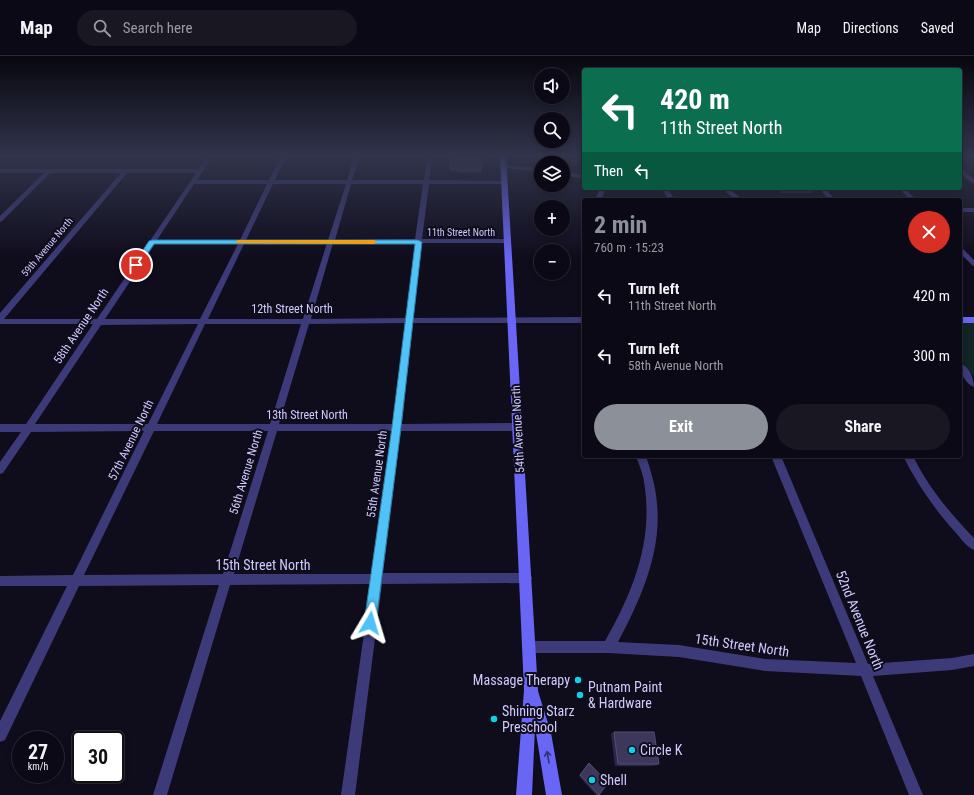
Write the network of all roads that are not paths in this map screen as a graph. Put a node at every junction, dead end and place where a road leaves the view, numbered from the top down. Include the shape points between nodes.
1 (30, 190) edge
2 (109, 190) edge
3 (186, 190) edge
4 (267, 190) edge
5 (345, 190) edge
6 (425, 190) edge
7 (504, 190) edge
8 (727, 190) edge
9 (904, 190) edge
10 (737, 198) edge
11 (911, 198) edge
12 (962, 210) edge
13 (974, 210) edge
14 (0, 220) edge
15 (507, 241) junction
16 (152, 242) junction
17 (241, 242) junction
18 (329, 242) junction
19 (418, 242) junction
20 (962, 251) edge
21 (974, 264) edge
22 (0, 320) edge
23 (409, 320) junction
24 (582, 320) edge
25 (962, 320) edge
26 (974, 320) edge
27 (202, 321) junction
28 (307, 321) junction
29 (512, 321) junction
30 (98, 322) junction
31 (962, 369) edge
32 (974, 384) edge
33 (152, 426) junction
34 (274, 426) junction
35 (518, 426) junction
36 (397, 427) junction
37 (0, 428) edge
38 (28, 428) junction
39 (642, 458) edge
40 (777, 458) edge
41 (909, 458) edge
42 (0, 470) edge
43 (974, 545) edge
44 (526, 578) junction
45 (376, 579) junction
46 (76, 580) junction
47 (226, 580) junction
48 (0, 581) edge
49 (608, 647) junction
50 (529, 648) junction
51 (974, 660) edge
52 (864, 670) junction
53 (531, 690) junction
54 (0, 735) edge
55 (160, 795) edge
56 (348, 795) edge
57 (524, 795) edge
58 (554, 795) edge
59 (916, 795) edge

1 - 14 street
2 - 22 street, 59th Avenue North
3 - 16 street, 58th Avenue North
4 - 17 street, 57th Avenue North
5 - 18 street, 56th Avenue North
6 - 19 street, 55th Avenue North
7 - 15 main road, 54th Avenue North
8 - 10 street
9 - 11 street
12 - 13 street
15 - 19 street, 11th Street North
15 - 29 main road, 54th Avenue North
16 - 17 street, 11th Street North
16 - 30 street, 58th Avenue North
17 - 18 street, 11th Street North
17 - 27 street, 57th Avenue North
18 - 19 street, 11th Street North
18 - 28 street, 56th Avenue North
19 - 23 street, 55th Avenue North
20 - 21 street
22 - 30 street, 12th Street North
23 - 28 street, 12th Street North
23 - 29 street, 12th Street North
23 - 36 street, 55th Avenue North
24 - 29 street, 12th Street North
25 - 26 main road
27 - 28 street, 12th Street North
27 - 30 street, 12th Street North
27 - 33 street, 57th Avenue North
28 - 34 street, 56th Avenue North
29 - 35 main road, 54th Avenue North
30 - 38 street, 58th Avenue North
31 - 32 street
33 - 34 street, 13th Street North
33 - 38 street, 13th Street North
33 - 46 street, 57th Avenue North
34 - 36 street, 13th Street North
34 - 47 street, 56th Avenue North
35 - 36 street, 13th Street North
35 - 44 main road, 54th Avenue North
36 - 45 street, 55th Avenue North
37 - 38 street, 13th Street North
38 - 42 street, 58th Avenue North
39 - 49 street via 650,484 653,505 649,547 637,592
40 - 52 street, 52nd Avenue North
41 - 43 street via 935,501
44 - 45 street, 15th Street North
44 - 50 main road, 54th Avenue North
45 - 47 street, 15th Street North
45 - 56 street, 55th Avenue North
46 - 47 street, 15th Street North
46 - 48 street, 15th Street North
46 - 54 street, 57th Avenue North
47 - 55 street, 56th Avenue North
49 - 50 street, 15th Street North
49 - 52 street, 15th Street North via 679,651 765,666
50 - 53 main road, 54th Avenue North
51 - 52 street, 15th Street North
52 - 59 street, 52nd Avenue North
53 - 57 main road, 54th Avenue North
58 -> 53 main road, 54th Avenue North via 544,733

